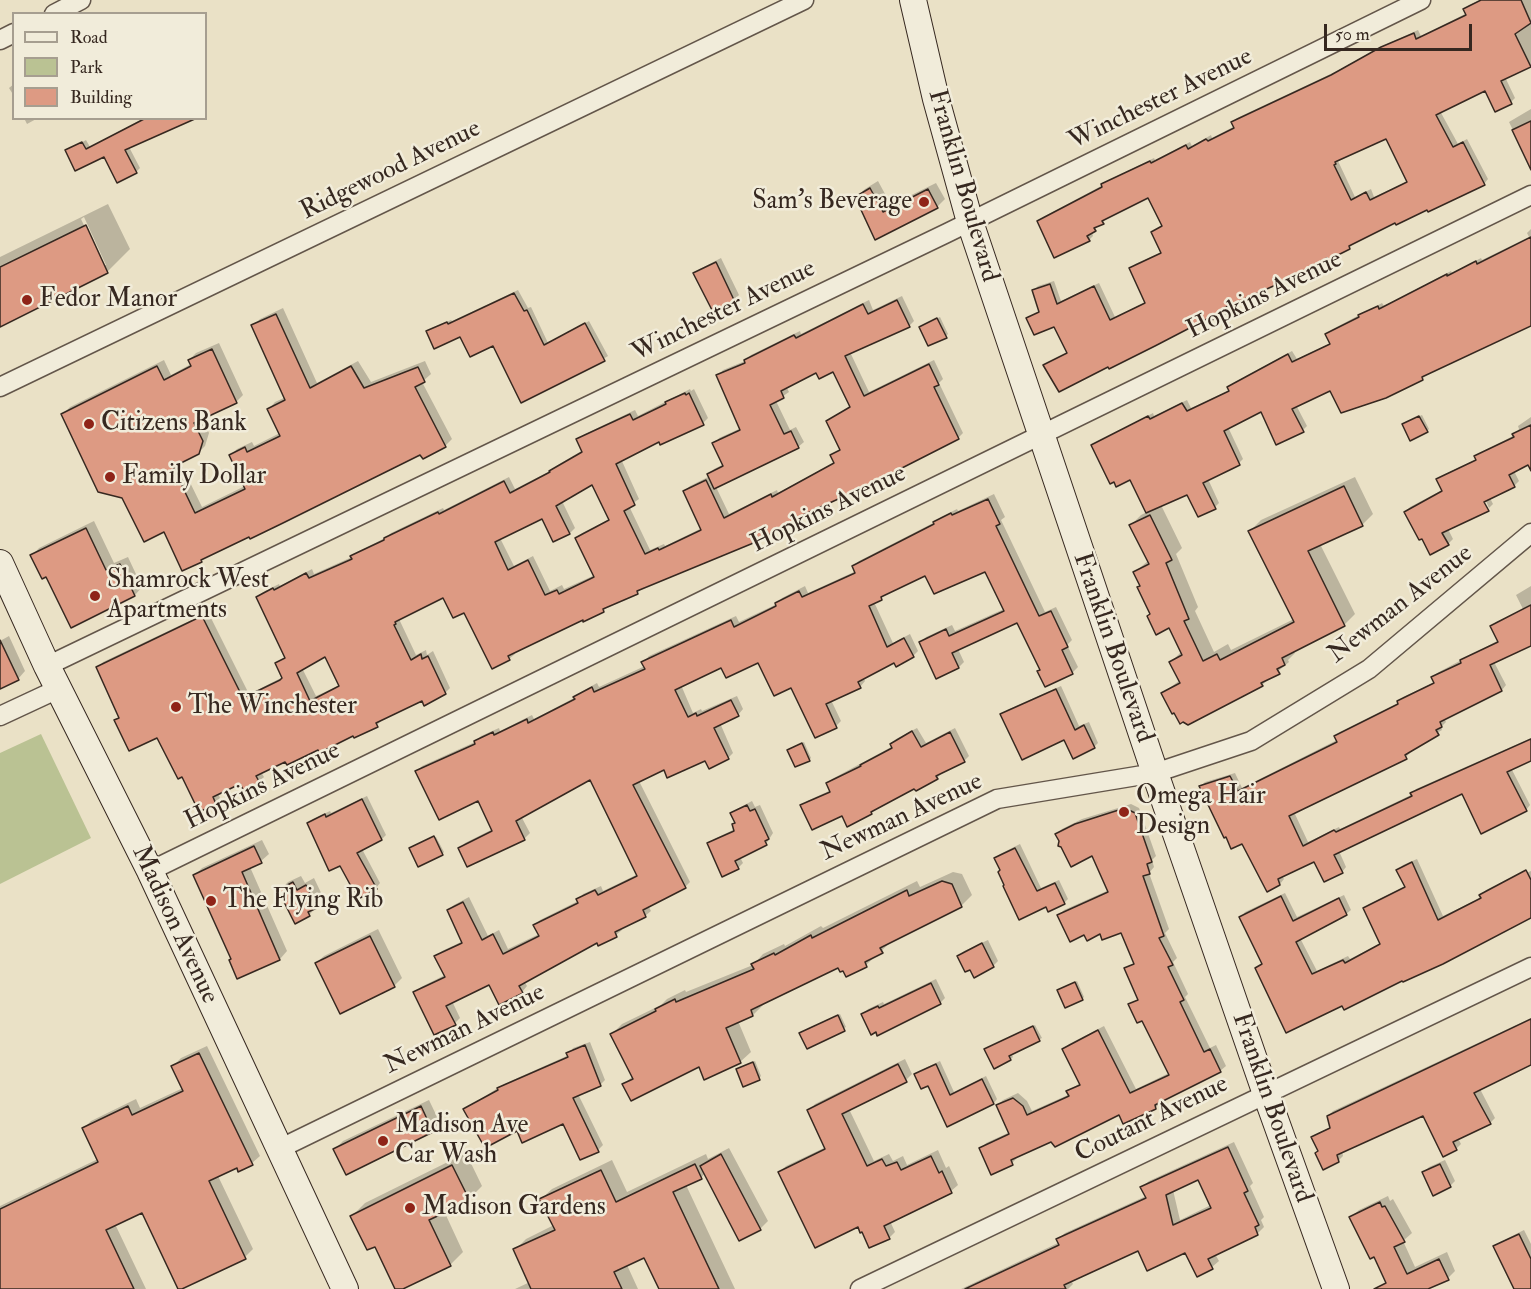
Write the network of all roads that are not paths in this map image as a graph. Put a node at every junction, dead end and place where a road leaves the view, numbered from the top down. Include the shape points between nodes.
1 (81, 0) edge
2 (804, 0) edge
3 (913, 0) edge
4 (1421, 0) edge
5 (58, 12) edge
6 (1531, 195) edge
7 (970, 222) junction
8 (0, 387) edge
9 (1040, 435) junction
10 (1531, 533) edge
11 (0, 564) edge
12 (53, 677) junction
13 (0, 716) edge
14 (1155, 773) junction
15 (150, 871) junction
16 (1531, 967) edge
17 (1266, 1094) junction
18 (279, 1149) junction
19 (345, 1289) edge
20 (860, 1289) edge
21 (1336, 1289) edge

1 - 5 street
2 - 8 street, Ridgewood Avenue
3 - 7 street, Franklin Boulevard
4 - 7 street, Winchester Avenue
6 - 9 street, Hopkins Avenue
7 - 9 street, Franklin Boulevard
7 - 12 street, Winchester Avenue
9 - 14 street, Franklin Boulevard
9 - 15 street, Hopkins Avenue
10 - 14 street, Newman Avenue via 1369,669 1251,741
11 - 12 street, Madison Avenue
12 - 13 street, Winchester Avenue
12 - 15 street, Madison Avenue
14 - 17 street, Franklin Boulevard
14 - 18 street, Newman Avenue via 997,799
15 - 18 street, Madison Avenue
16 - 17 street, Coutant Avenue
17 - 20 street, Coutant Avenue
17 - 21 street, Franklin Boulevard
18 - 19 street, Madison Avenue

